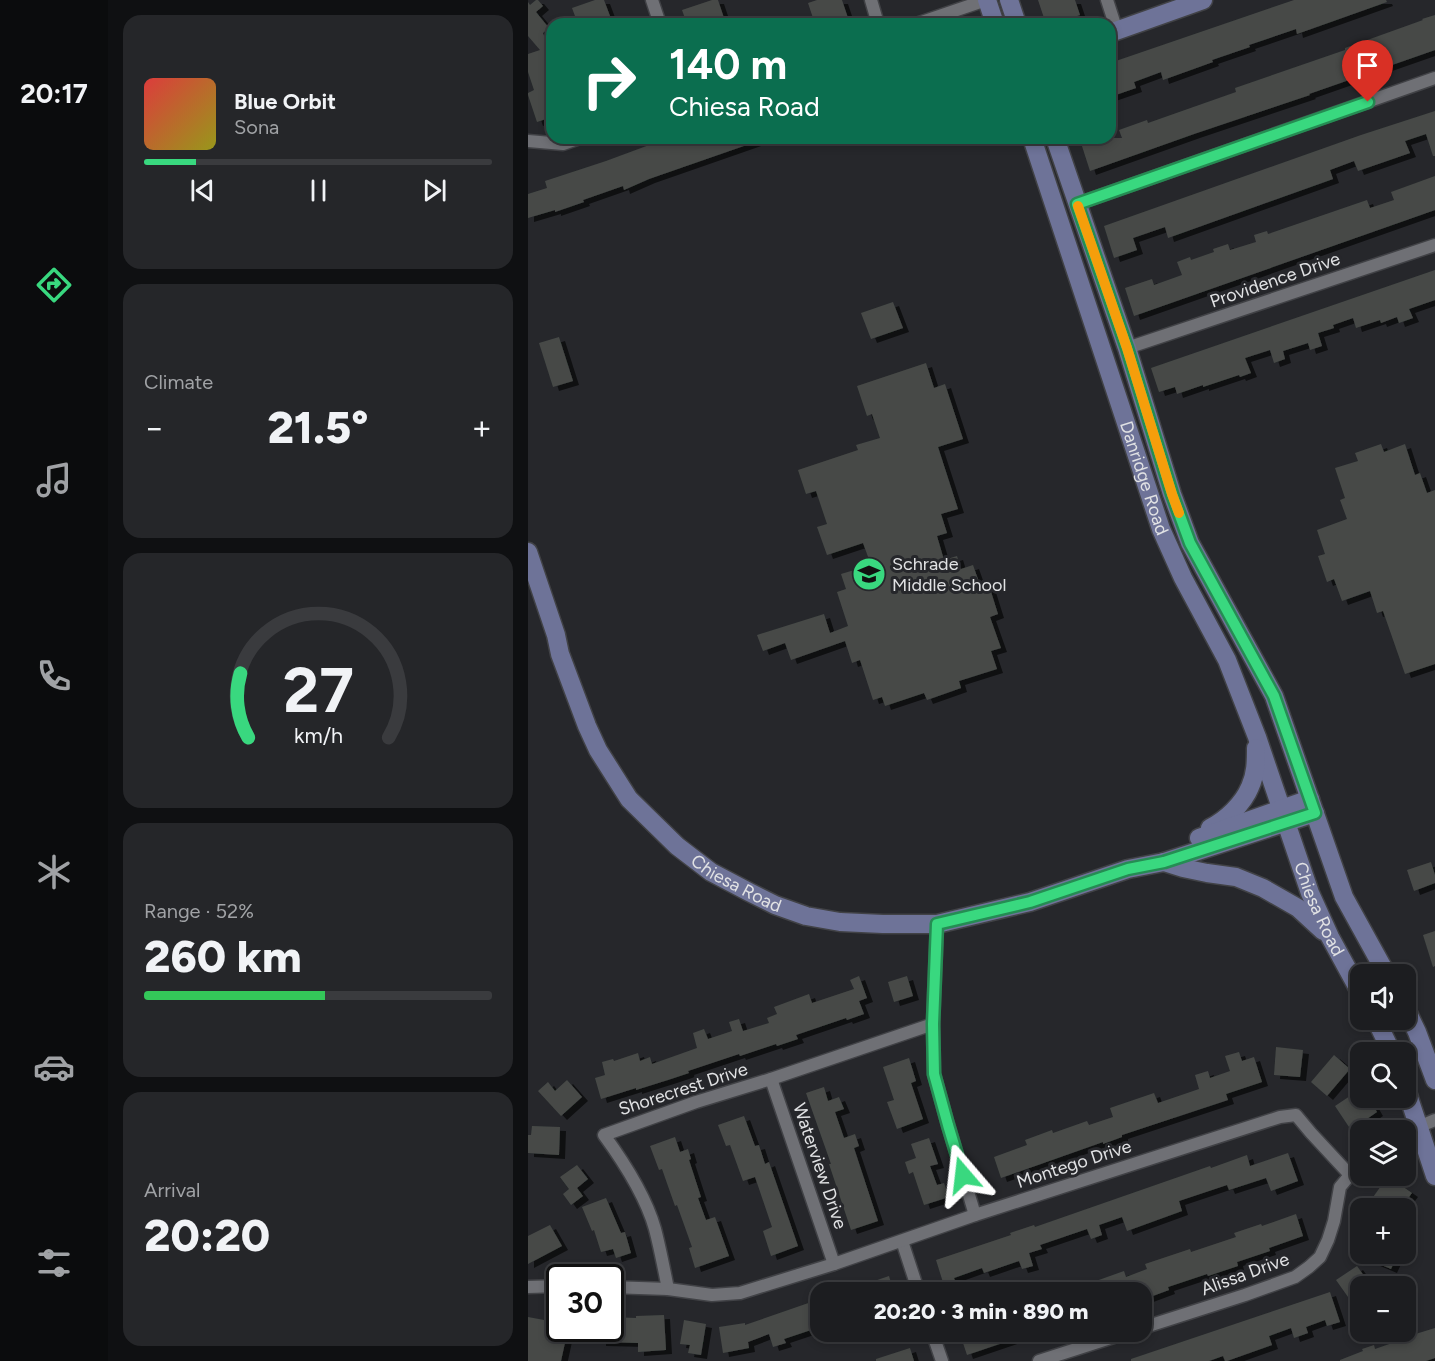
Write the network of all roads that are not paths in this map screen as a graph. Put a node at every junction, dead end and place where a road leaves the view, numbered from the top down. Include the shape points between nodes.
1 (652, 0) edge
2 (871, 0) edge
3 (986, 0) edge
4 (1009, 0) edge
5 (1107, 0) edge
6 (1203, 0) edge
7 (658, 18) edge
8 (876, 18) edge
9 (934, 18) edge
10 (993, 18) edge
11 (1015, 18) edge
12 (1111, 18) edge
13 (1116, 31) edge
14 (1435, 78) edge
15 (528, 141) edge
16 (546, 143) edge
17 (1034, 144) edge
18 (1057, 144) edge
19 (1077, 204) junction
20 (1435, 244) edge
21 (1127, 348) junction
22 (528, 552) edge
23 (1227, 660) junction
24 (1279, 710) junction
25 (1288, 734) junction
26 (1257, 737) junction
27 (1267, 766) junction
28 (1313, 806) junction
29 (1284, 816) junction
30 (1183, 843) junction
31 (1164, 862) junction
32 (1128, 869) junction
33 (937, 924) junction
34 (1330, 937) junction
35 (1381, 964) edge
36 (1350, 974) edge
37 (933, 1024) junction
38 (1416, 1030) edge
39 (771, 1079) junction
40 (1435, 1080) edge
41 (1413, 1108) edge
42 (1420, 1126) edge
43 (1350, 1175) joint
44 (1435, 1176) edge
45 (975, 1215) junction
46 (902, 1241) junction
47 (834, 1264) junction
48 (915, 1282) edge
49 (546, 1286) edge
50 (528, 1287) edge
51 (624, 1287) edge
52 (668, 1288) junction
53 (1152, 1325) edge
54 (935, 1342) edge
55 (1099, 1342) edge
56 (942, 1361) edge
57 (1039, 1361) edge

1 - 7 street
2 - 8 street
3 - 9 street
3 - 10 main road
4 - 11 main road
5 - 12 street
6 - 13 main road
14 - 19 street
15 - 16 street
17 - 23 main road, Danridge Road via 1161,529
18 - 19 main road, Danridge Road
19 - 21 main road, Danridge Road
20 - 21 street, Providence Drive
21 - 24 main road, Danridge Road via 1190,543
22 - 33 main road, Chiesa Road via 560,654 598,750 629,799 677,846 711,872 748,892 806,915 840,922
23 - 24 main road via 1253,700
23 - 26 main road, Danridge Road
24 - 25 main road, Danridge Road
25 - 27 main road
25 - 28 main road, Danridge Road
26 - 27 main road, Danridge Road
26 - 30 main road via 1255,769 1242,801 1221,823
27 - 29 main road, Danridge Road
28 - 29 main road, Chiesa Road
28 - 35 main road, Chiesa Road via 1344,897
29 - 30 main road, Chiesa Road
29 - 31 main road, Chiesa Road
29 - 34 main road, Chiesa Road via 1310,893
30 - 32 main road, Chiesa Road
31 - 32 main road, Chiesa Road
31 - 34 main road via 1236,877 1263,888 1298,908
32 - 33 main road, Chiesa Road via 1030,902
33 - 37 street
34 - 36 main road, Chiesa Road
37 - 39 street, Shorecrest Drive
37 - 45 street via 934,1074
38 - 40 main road
39 - 47 street, Waterview Drive
39 - 52 street, Shorecrest Drive via 604,1135 622,1159 654,1227
41 - 42 main road
42 - 44 main road
43 - 45 street, Montego Drive via 1296,1114
43 - 53 street, Alissa Drive via 1340,1187 1334,1221 1320,1257 1309,1267 1295,1277
45 - 46 street, Montego Drive
46 - 47 street, Montego Drive
46 - 48 street
47 - 52 street, Montego Drive via 740,1293 712,1295
49 - 50 street
51 - 52 street, Montego Drive
54 - 56 street
55 - 57 street

